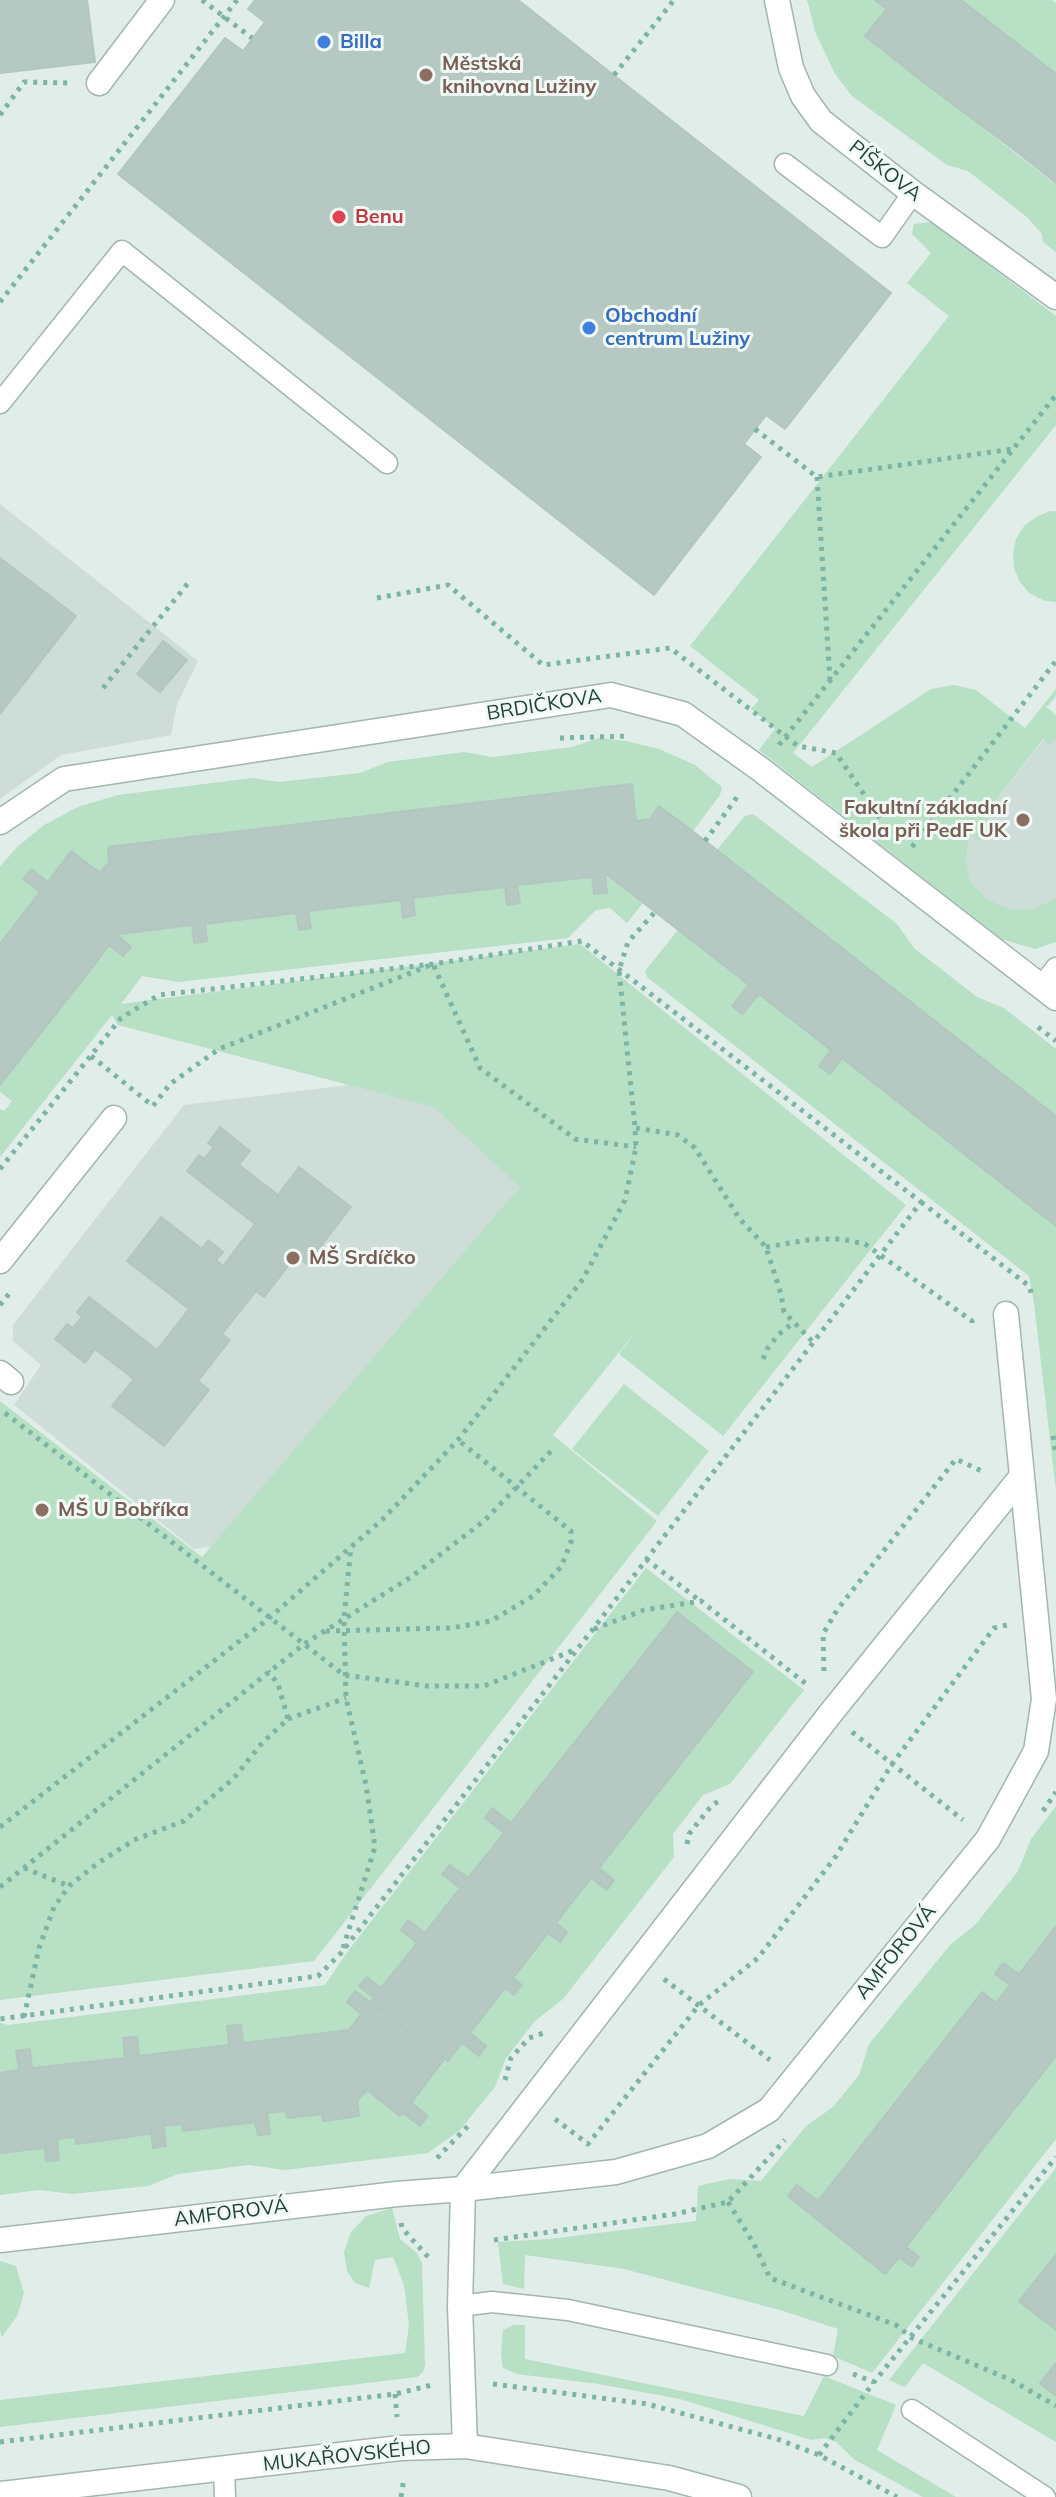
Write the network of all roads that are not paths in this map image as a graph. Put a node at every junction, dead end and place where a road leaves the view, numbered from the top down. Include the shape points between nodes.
1 (162, 0) edge
2 (777, 0) edge
3 (99, 83) road end
4 (785, 164) dead end
5 (913, 193) junction
6 (1056, 297) edge
7 (0, 403) edge
8 (387, 463) dead end
9 (0, 822) edge
10 (1051, 984) edge
11 (114, 1118) dead end
12 (0, 1261) edge
13 (1006, 1314) dead end
14 (1022, 1476) junction
15 (463, 2189) junction
16 (0, 2240) edge
17 (460, 2306) junction
18 (827, 2365) dead end
19 (912, 2410) dead end
20 (465, 2446) junction
21 (224, 2469) junction
22 (0, 2494) edge
23 (225, 2497) edge
24 (739, 2497) edge
25 (1045, 2497) edge

1 - 3 street
2 - 5 street, PÍŠKOVA via 791,68 803,96 821,121
4 - 5 lane via 882,237
5 - 6 street, PÍŠKOVA
7 - 8 lane via 122,251
9 - 10 street, BRDIČKOVA via 64,779 611,695 683,714 898,863
11 - 12 street
13 - 14 street, AMFOROVÁ
14 - 15 street via 830,1714
14 - 15 street, AMFOROVÁ via 1044,1699 1036,1751 988,1839 769,2110 708,2146 616,2172
15 - 16 street, AMFOROVÁ
15 - 17 street
17 - 18 lane via 492,2302 568,2310
17 - 20 street
19 - 25 lane
20 - 21 street, MUKAŘOVSKÉHO via 400,2448
20 - 24 street, MUKAŘOVSKÉHO via 669,2478
21 - 22 street, MUKAŘOVSKÉHO
21 - 23 lane

